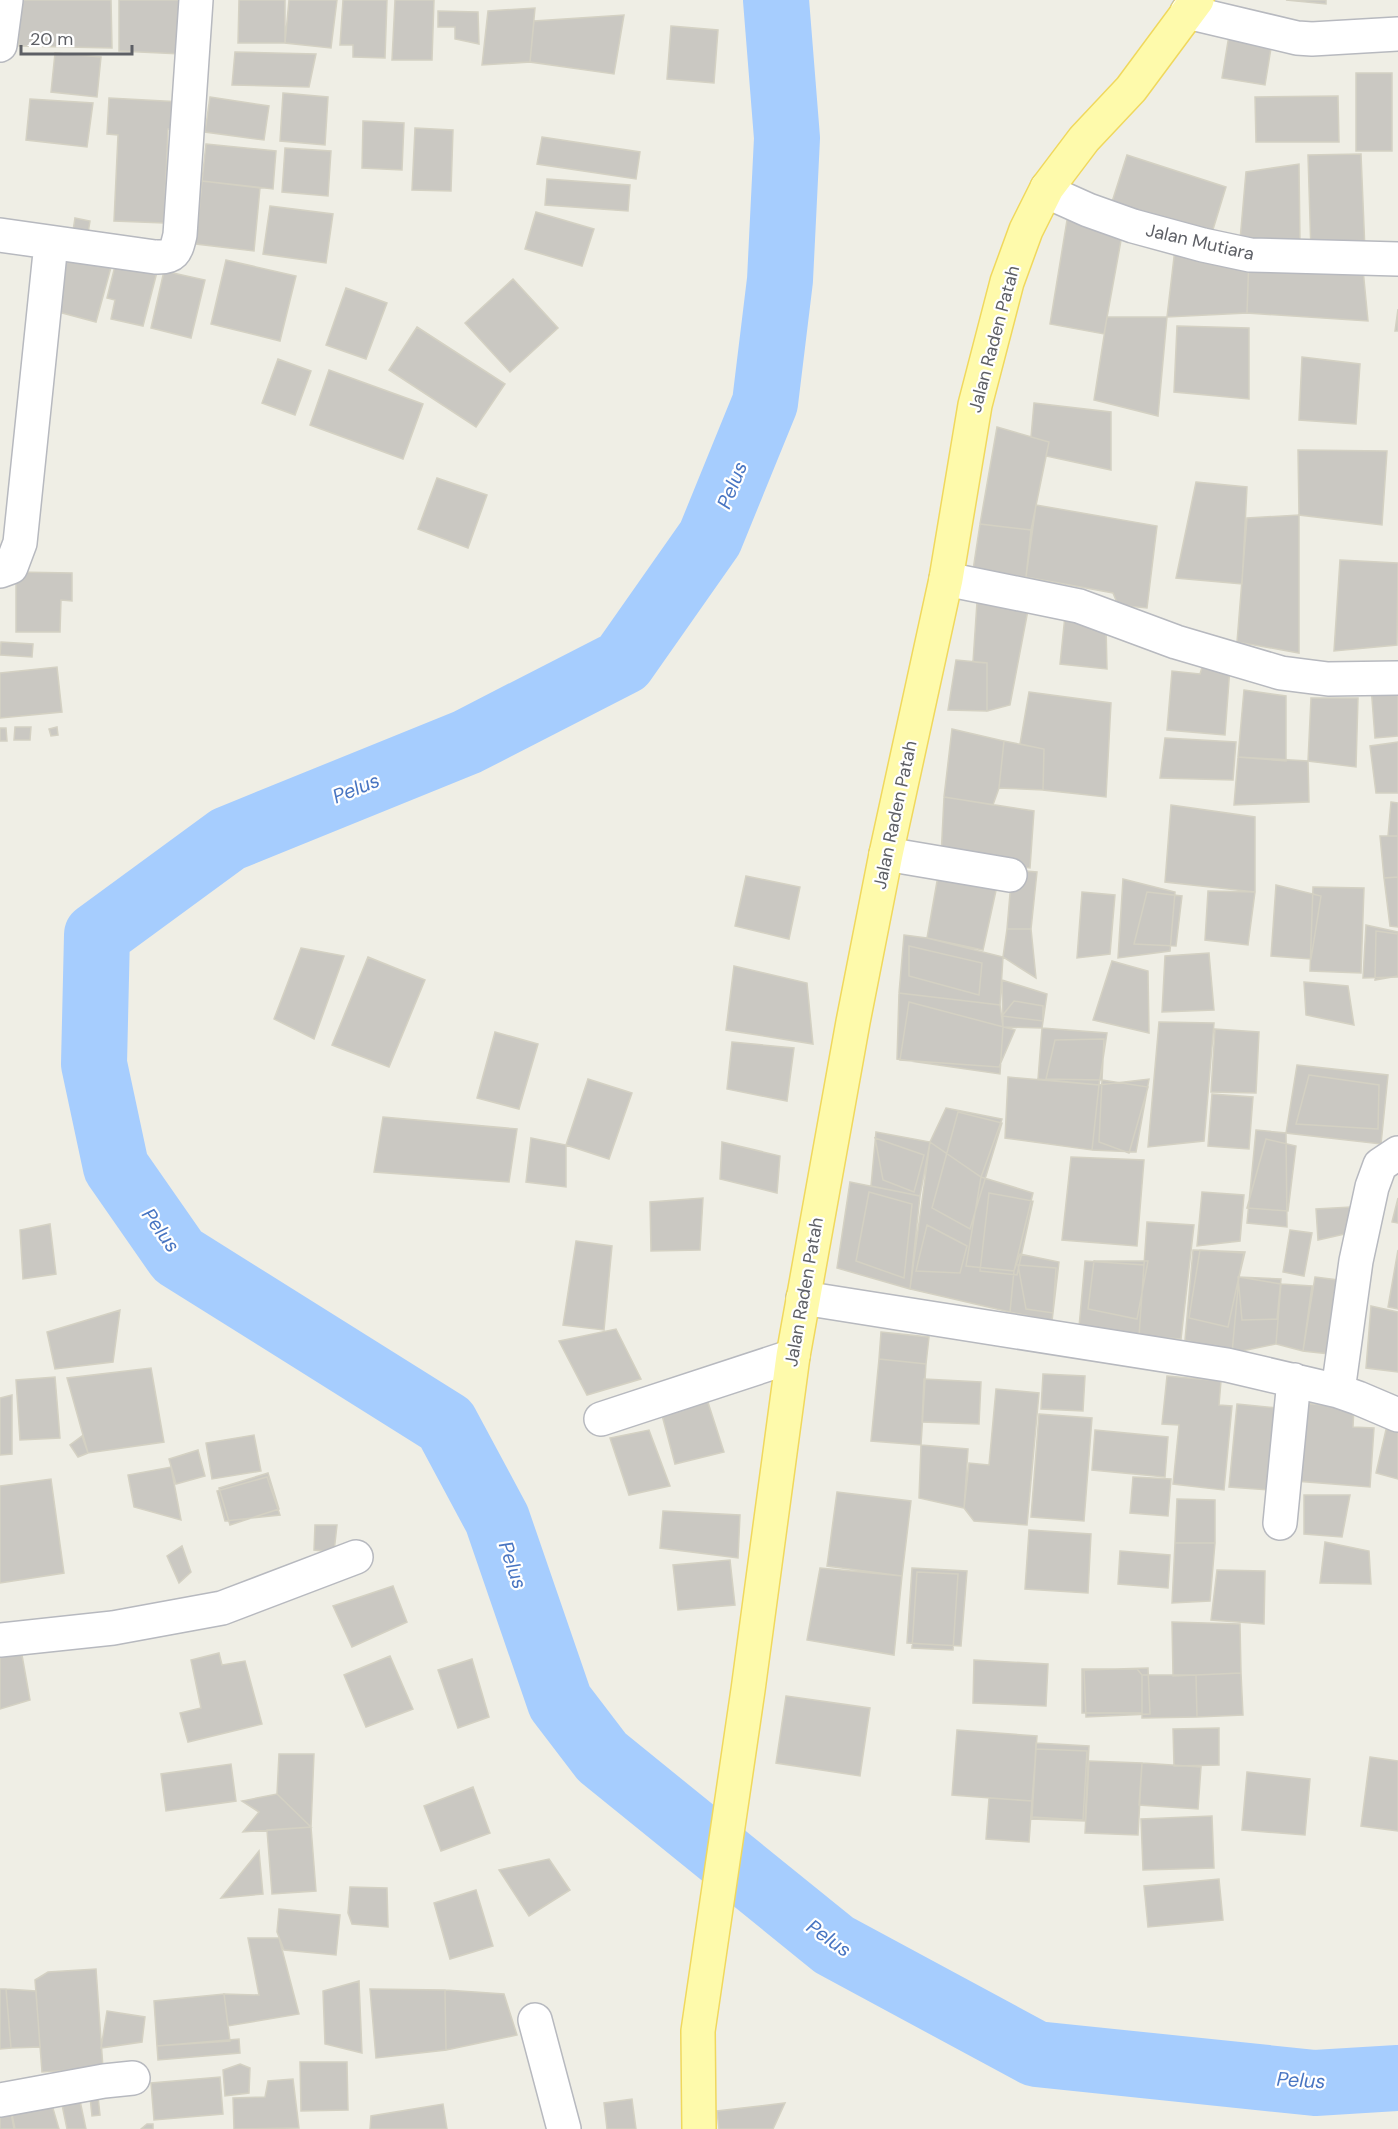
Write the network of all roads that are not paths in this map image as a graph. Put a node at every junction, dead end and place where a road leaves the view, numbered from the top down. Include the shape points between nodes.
1 (6, 0) edge
2 (196, 0) edge
3 (1192, 6) edge
4 (1398, 34) edge
5 (0, 45) edge
6 (1047, 188) junction
7 (0, 236) edge
8 (51, 243) junction
9 (1398, 259) edge
10 (0, 571) edge
11 (946, 579) junction
12 (1398, 678) edge
13 (886, 854) junction
14 (1010, 875) dead end
15 (1398, 1153) edge
16 (803, 1298) junction
17 (793, 1356) junction
18 (1294, 1380) junction
19 (1338, 1391) junction
20 (1398, 1415) edge
21 (601, 1419) dead end
22 (1280, 1523) dead end
23 (356, 1557) dead end
24 (0, 1640) edge
25 (535, 2020) dead end
26 (133, 2078) dead end
27 (0, 2100) edge
28 (564, 2129) edge
29 (699, 2129) edge

1 - 5 street
2 - 8 street via 177,249 166,258
3 - 4 street via 1297,38
3 - 6 main road, Jalan Raden Patah via 1131,89 1084,139
6 - 9 street, Jalan Mutiara via 1078,205 1133,226 1250,255
6 - 11 main road, Jalan Raden Patah via 1007,282 978,393
7 - 8 street
8 - 10 street via 20,543 11,567
11 - 12 street via 1079,606 1176,642 1281,674 1328,679
11 - 13 main road, Jalan Raden Patah
13 - 14 street
13 - 16 main road, Jalan Raden Patah
15 - 19 street via 1380,1165 1372,1186 1356,1261
16 - 17 main road, Jalan Raden Patah
16 - 18 street via 1227,1365
17 - 21 street
17 - 29 main road, Jalan Raden Patah via 698,2031
18 - 19 street
18 - 22 street
19 - 20 street
23 - 24 street via 222,1608 113,1628
25 - 28 street
26 - 27 street

